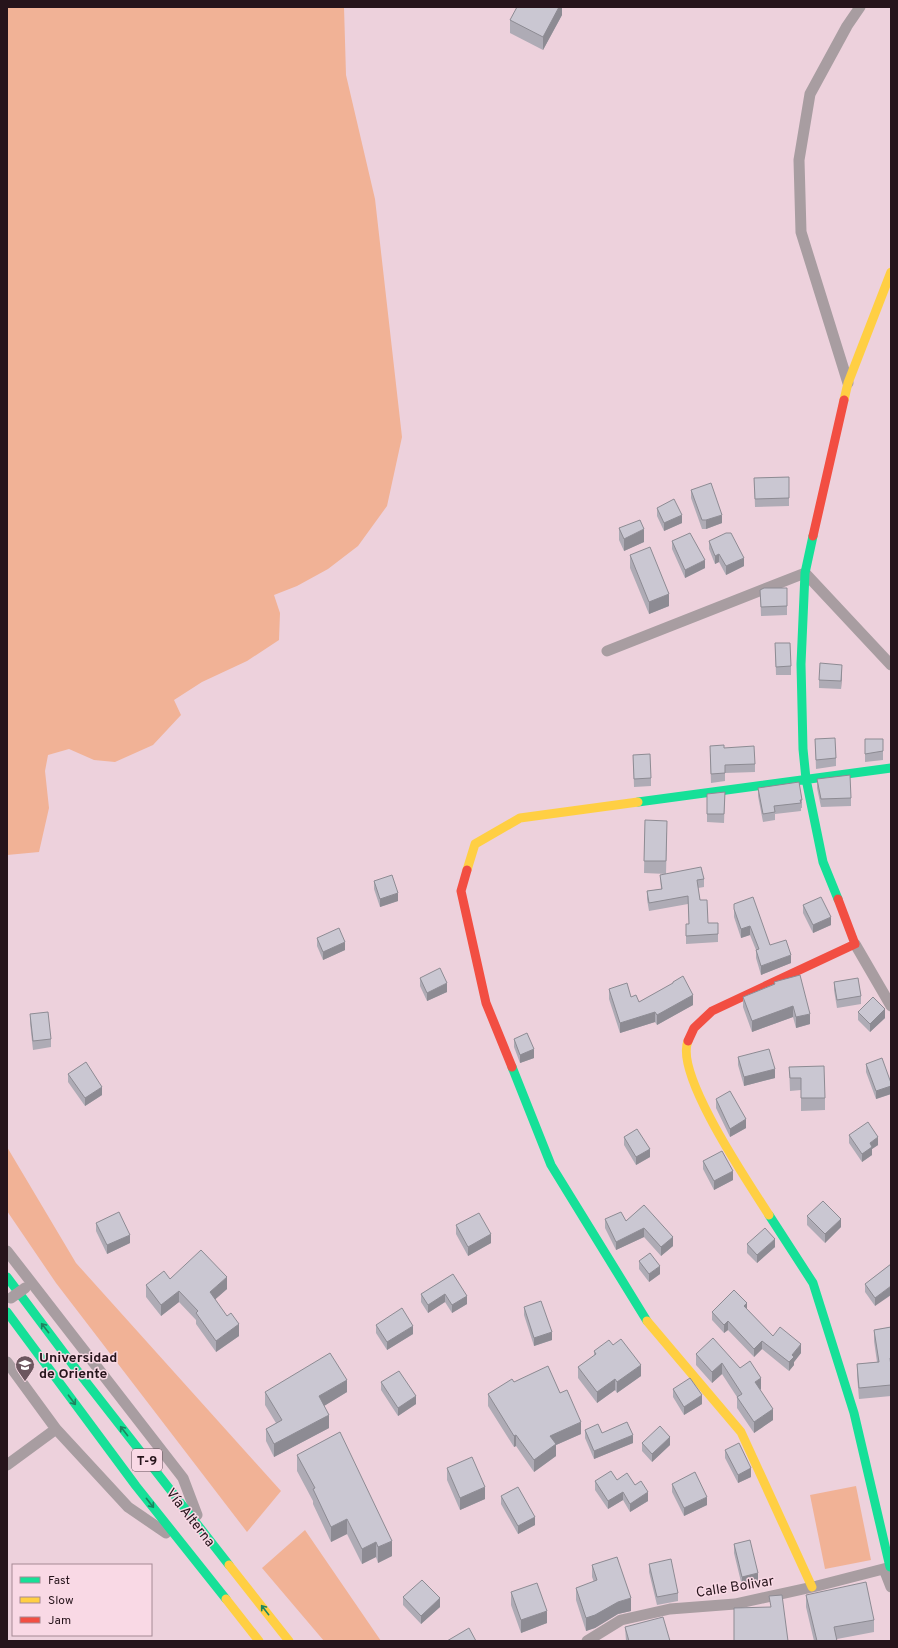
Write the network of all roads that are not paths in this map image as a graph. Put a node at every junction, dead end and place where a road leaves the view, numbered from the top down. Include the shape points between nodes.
1 (860, 7) edge
2 (891, 272) edge
3 (848, 383) junction
4 (805, 573) junction
5 (607, 651) dead end
6 (891, 665) edge
7 (891, 768) edge
8 (806, 779) junction
9 (855, 944) junction
10 (891, 1006) edge
11 (7, 1250) edge
12 (7, 1277) edge
13 (28, 1286) junction
14 (9, 1300) edge
15 (7, 1312) edge
16 (7, 1362) edge
17 (56, 1429) junction
18 (7, 1465) edge
19 (203, 1532) junction
20 (183, 1544) junction
21 (888, 1568) edge
22 (812, 1587) junction
23 (891, 1587) edge
24 (259, 1641) edge
25 (289, 1641) edge
26 (587, 1641) edge

1 - 3 street via 810,94 799,160 801,232
2 - 3 main road
3 - 4 main road
4 - 5 street
4 - 6 street
4 - 8 main road via 801,664
7 - 8 main road
8 - 9 main road via 823,862
8 - 22 main road via 520,818 475,844 461,891 486,1003 551,1165 646,1320 741,1432
9 - 10 street
9 - 21 main road via 712,1011 694,1028 685,1048 690,1074 722,1142 814,1283 854,1413
11 - 13 street
19 -> 12 main road, Vía Alterna / T-9
13 - 14 street, bridge
13 - 19 street via 116,1390 183,1478
15 -> 20 main road, Vía Alterna / T-9 via 136,1486
16 - 17 street
17 - 18 street
17 - 20 street via 128,1508
25 -> 19 main road, Vía Alterna / T-9
20 - 24 main road, Vía Alterna / T-9
21 - 22 street, Calle Bolivar
21 - 23 street
22 - 26 street, Calle Bolivar via 735,1604 670,1609 621,1620

